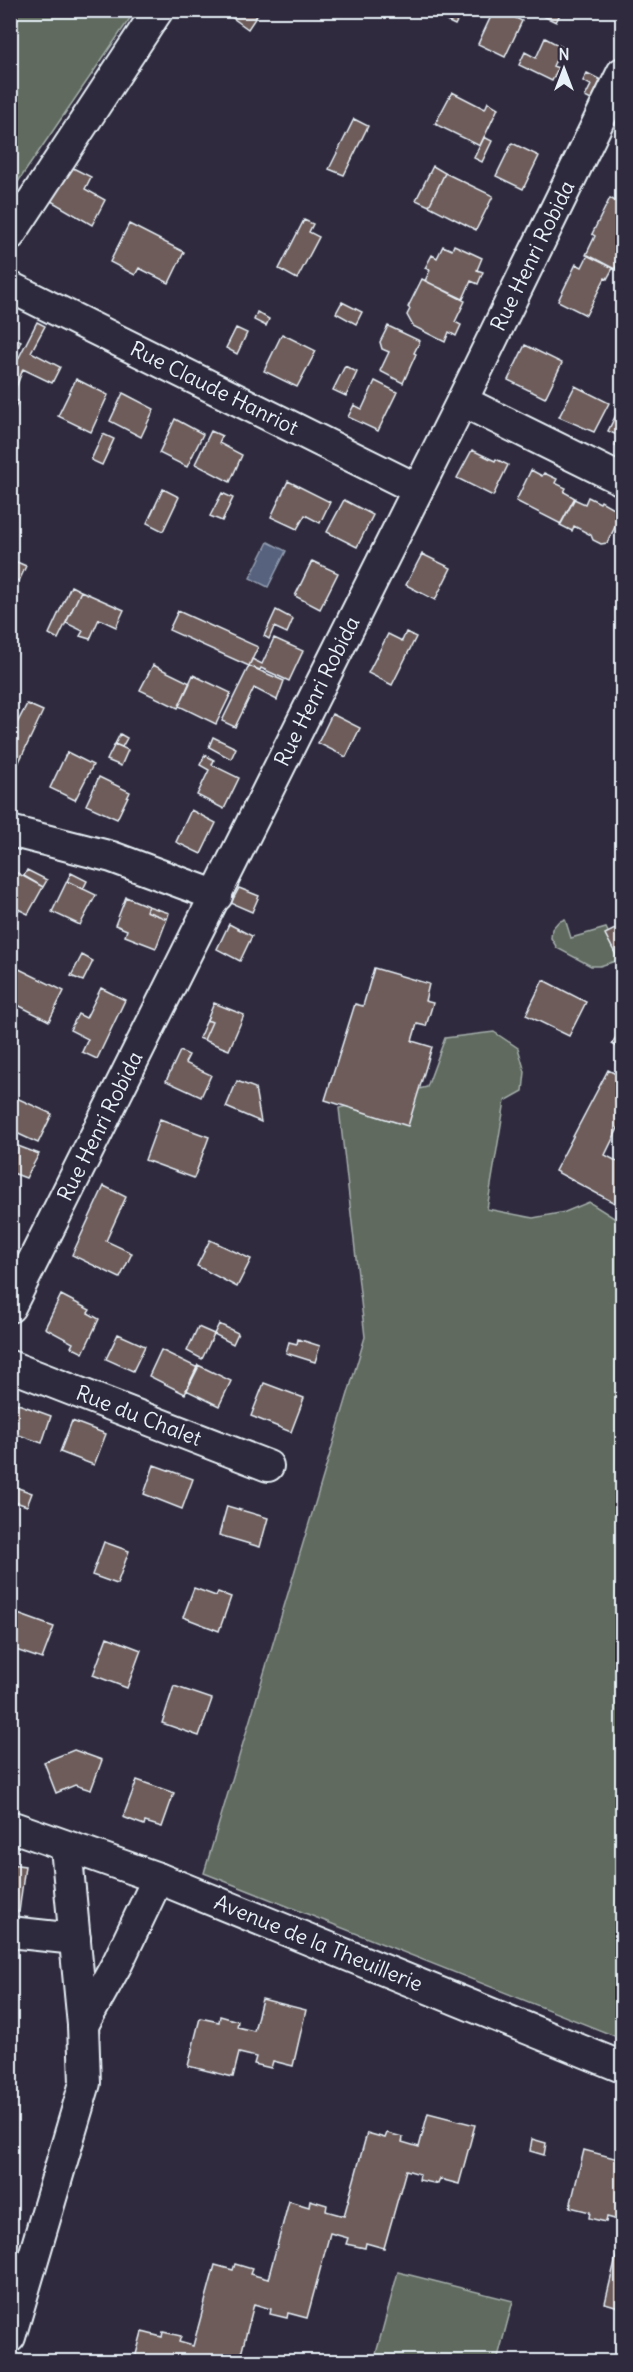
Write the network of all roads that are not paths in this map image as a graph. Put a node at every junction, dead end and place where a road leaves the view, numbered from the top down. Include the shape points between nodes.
1 (158, 10) edge
2 (622, 73) edge
3 (10, 235) edge
4 (10, 287) edge
5 (462, 400) junction
6 (622, 480) edge
7 (417, 489) junction
8 (10, 831) edge
9 (217, 896) junction
10 (10, 1307) edge
11 (10, 1366) edge
12 (268, 1466) dead end
13 (10, 1826) edge
14 (66, 1848) junction
15 (158, 1878) junction
16 (10, 1932) edge
17 (75, 1939) junction
18 (83, 2025) junction
19 (622, 2067) edge
20 (10, 2337) edge

1 - 3 street
2 - 5 street, Rue Henri Robida
4 - 7 street, Rue Claude Hanriot
5 - 6 street
5 - 7 street, Rue Henri Robida
7 - 9 street, Rue Henri Robida
8 - 9 street via 112,857
9 - 10 street, Rue Henri Robida
11 - 12 street, Rue du Chalet
13 - 14 street, Avenue de la Theuillerie
14 - 15 street, Avenue de la Theuillerie
14 - 17 street
15 - 18 street
15 - 19 street, Avenue de la Theuillerie
16 - 17 street
17 - 18 street
18 - 20 street via 85,2083

